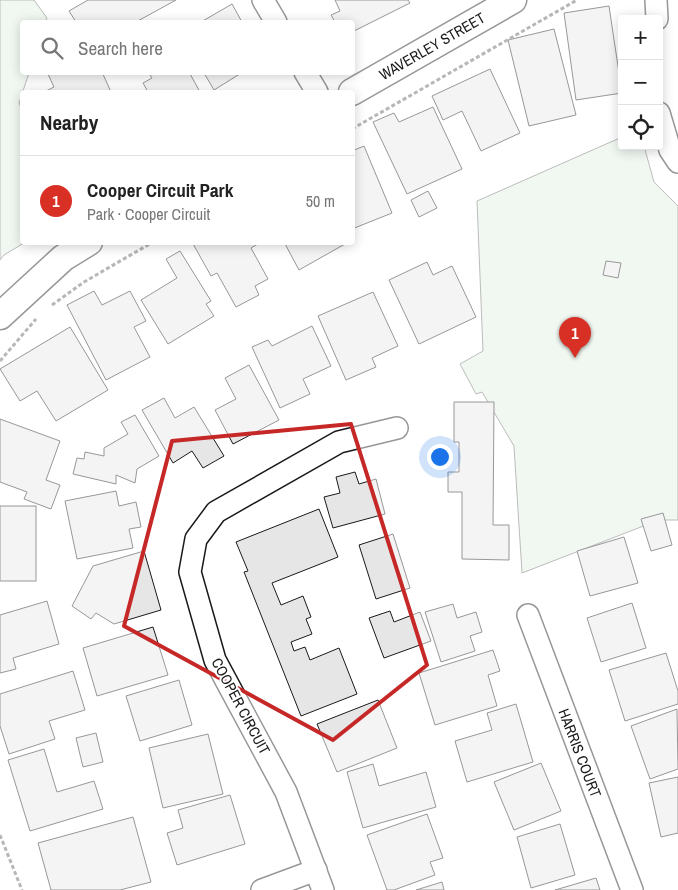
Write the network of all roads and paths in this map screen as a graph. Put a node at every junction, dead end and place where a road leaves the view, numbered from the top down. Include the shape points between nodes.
1 (264, 0) edge
2 (513, 0) edge
3 (578, 0) edge
4 (656, 0) edge
5 (657, 15) edge
6 (275, 20) edge
7 (307, 75) edge
8 (316, 90) edge
9 (355, 90) edge
10 (663, 126) edge
11 (355, 127) edge
12 (678, 162) edge
13 (84, 245) edge
14 (148, 245) edge
15 (45, 309) dead end
16 (0, 316) edge
17 (38, 317) dead end
18 (0, 361) edge
19 (397, 428) dead end
20 (528, 615) dead end
21 (0, 835) edge
22 (316, 870) junction
23 (22, 890) edge
24 (262, 890) edge
25 (323, 890) edge
26 (632, 890) edge

1 - 6 street
2 - 9 street, WAVERLEY STREET
3 - 11 path
4 - 5 street
7 - 8 street
10 - 12 street via 670,150
13 - 16 street via 63,258
14 - 15 path
17 - 18 path
19 - 22 street, COOPER CIRCUIT via 339,442 216,512 196,539 190,572 215,660 286,792
20 - 26 street, HARRIS COURT
21 - 23 path
22 - 24 street
22 - 25 street, COOPER CIRCUIT

